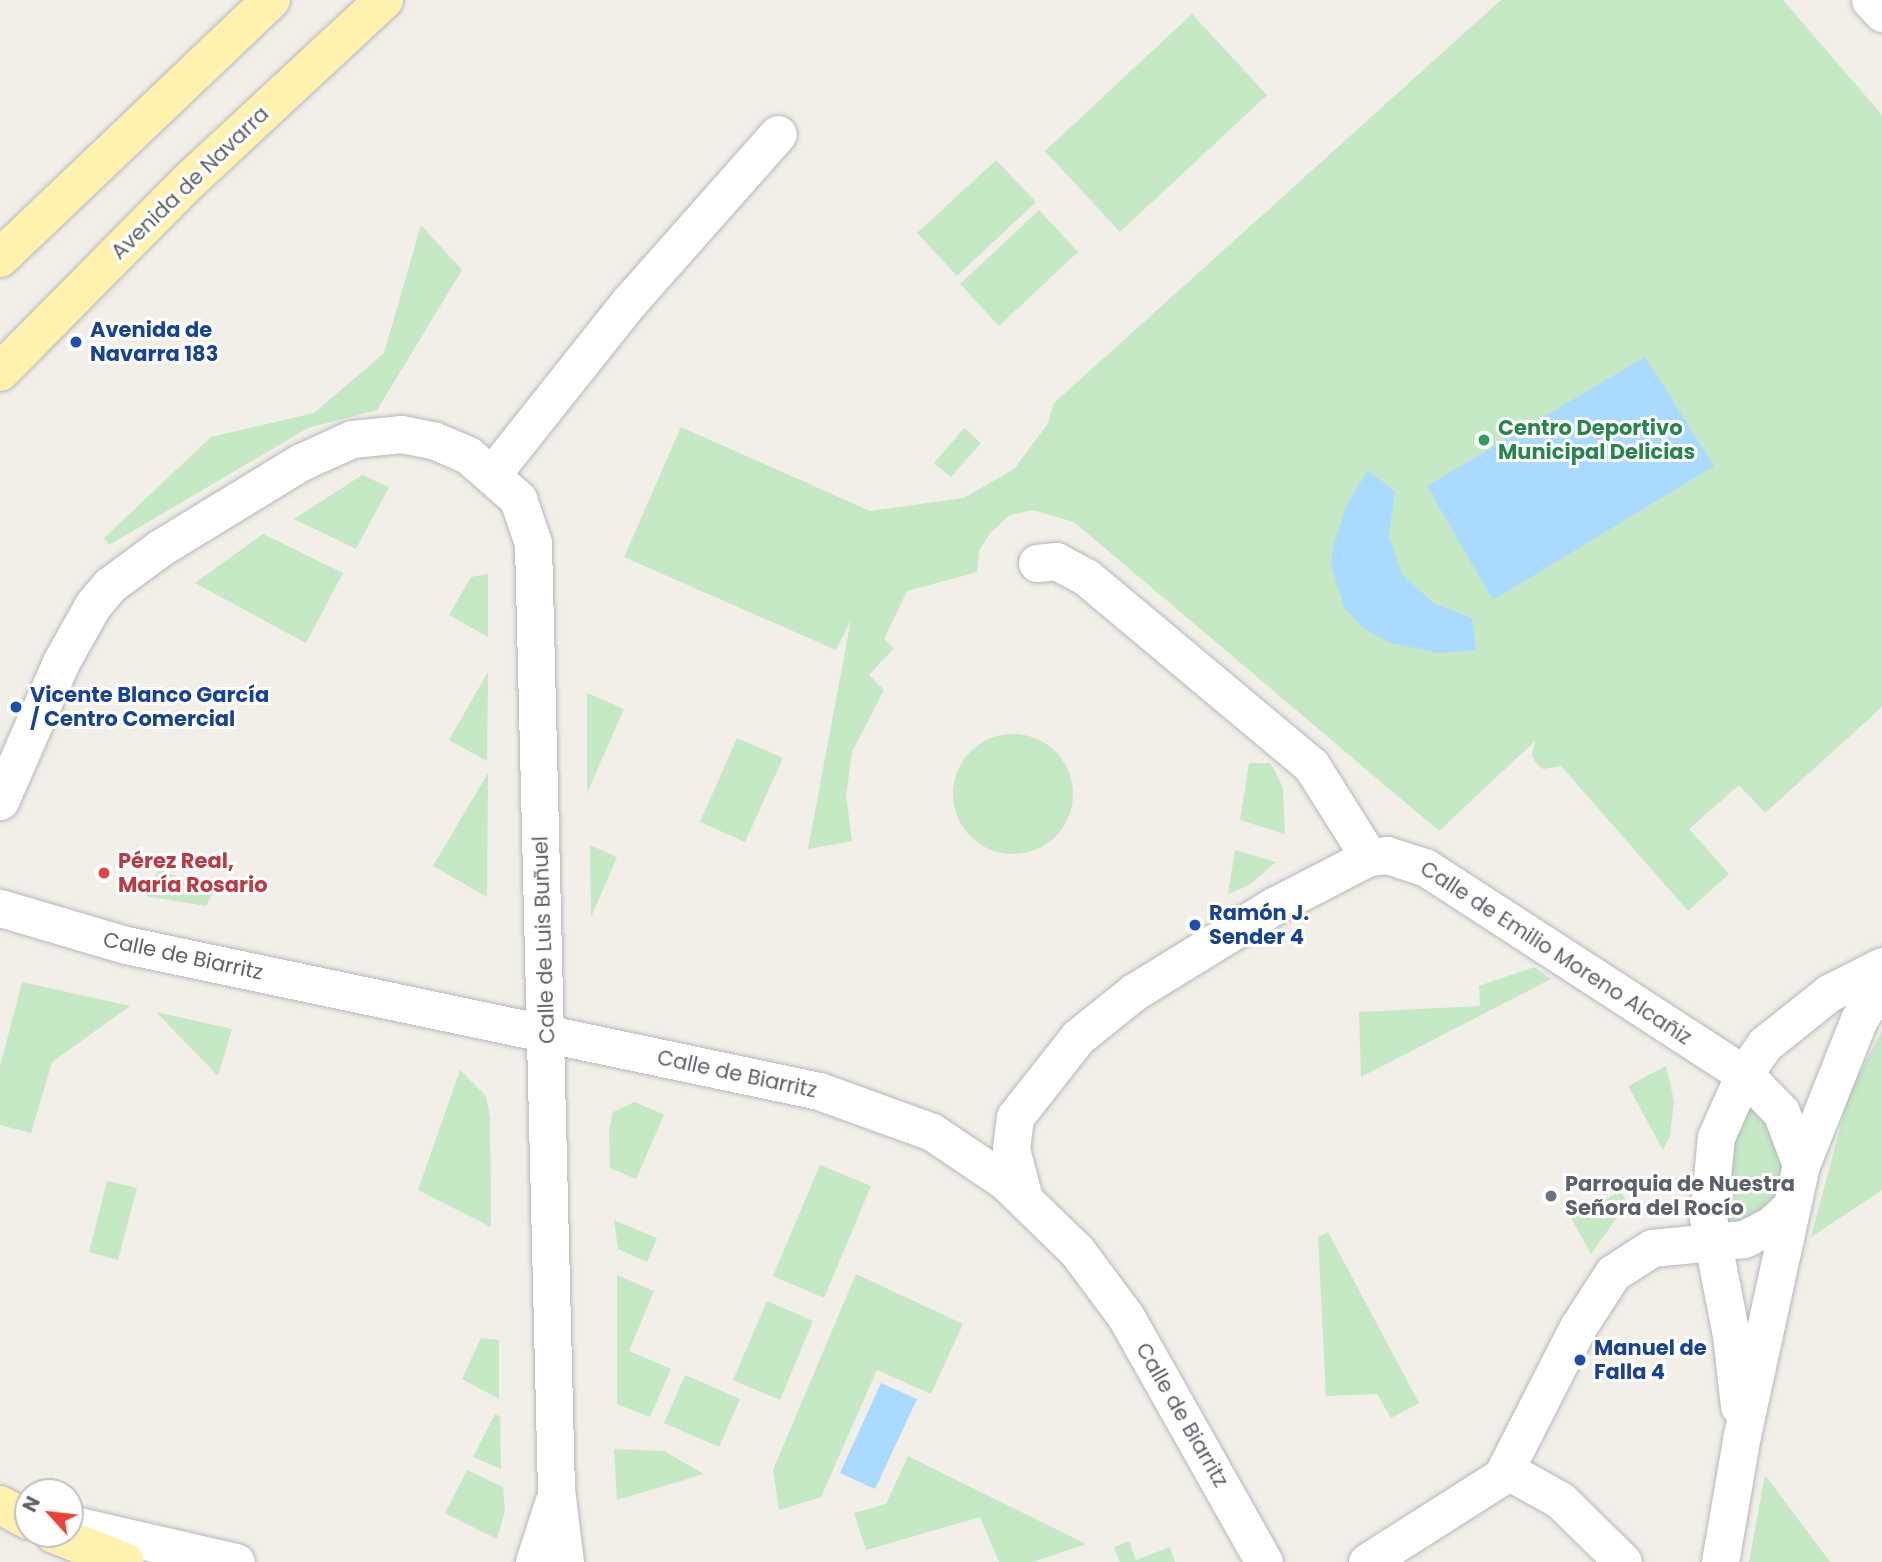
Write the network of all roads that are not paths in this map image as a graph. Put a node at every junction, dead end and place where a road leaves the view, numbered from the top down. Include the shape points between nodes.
1 (271, 0) edge
2 (384, 0) edge
3 (1870, 0) edge
4 (1882, 13) edge
5 (778, 134) dead end
6 (0, 258) edge
7 (0, 372) edge
8 (493, 473) junction
9 (1037, 563) dead end
10 (0, 801) edge
11 (1369, 857) junction
12 (0, 908) edge
13 (1882, 966) edge
14 (1882, 984) edge
15 (547, 1034) junction
16 (1744, 1074) junction
17 (1015, 1117) junction
18 (932, 1132) junction
19 (1801, 1165) junction
20 (1023, 1195) junction
21 (1788, 1209) junction
22 (1710, 1245) junction
23 (1742, 1435) junction
24 (1506, 1470) junction
25 (556, 1489) junction
26 (84, 1527) edge
27 (84, 1546) edge
28 (1264, 1560) edge
29 (125, 1562) edge
30 (236, 1562) edge
31 (534, 1562) edge
32 (565, 1562) edge
33 (1367, 1562) edge
34 (1623, 1562) edge
35 (1720, 1562) edge

1 - 6 main road
2 - 7 main road, Avenida de Navarra via 187,183
3 - 4 street
5 - 8 street via 630,301
8 - 10 street, Calle de Luis Buñuel via 468,455 433,440 375,435 332,446 160,548 110,584 61,662
8 - 15 street, Calle de Luis Buñuel via 518,499 533,543
9 - 11 street via 1056,561 1086,577 1302,757
11 - 16 street, Calle de Emilio Moreno Alcañiz via 1406,858 1424,867
11 - 17 street via 1274,905 1134,992 1078,1037
12 - 15 street, Calle de Biarritz via 126,945
13 - 16 street via 1802,1011 1765,1044
14 - 19 street via 1858,1019
15 - 18 street, Calle de Biarritz via 819,1091
15 - 25 street, Calle de Luis Buñuel
16 - 19 street, Calle de Emilio Moreno Alcañiz via 1781,1112
16 - 22 street via 1725,1113 1712,1158
17 - 18 street via 976,1135
17 - 20 street via 1011,1149
18 - 20 street, Calle de Biarritz
19 - 21 street
20 - 28 street, Calle de Biarritz via 1077,1251 1126,1317
21 - 22 street via 1760,1233
21 - 23 street
22 - 23 street via 1731,1335
22 - 24 street via 1652,1248 1613,1273 1578,1327
23 - 35 street
24 - 33 street
24 - 34 street via 1549,1492
25 - 31 street, Calle de Luis Buñuel
25 - 32 street, Calle de Luis Buñuel
26 - 30 street
27 - 29 main road

